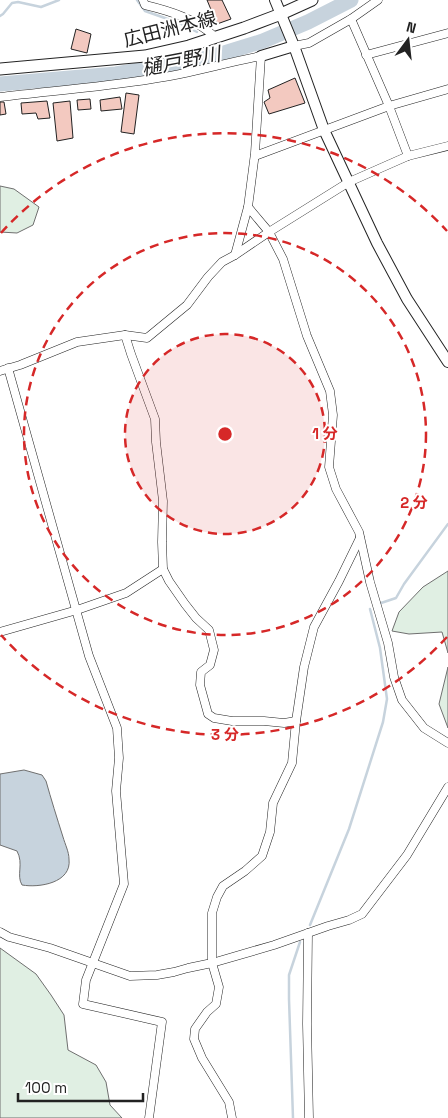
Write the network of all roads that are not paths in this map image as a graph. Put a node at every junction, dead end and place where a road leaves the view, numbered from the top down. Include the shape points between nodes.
1 (143, 0) edge
2 (275, 0) edge
3 (312, 0) edge
4 (378, 0) edge
5 (351, 18) junction
6 (282, 19) junction
7 (448, 33) edge
8 (214, 38) junction
9 (294, 46) junction
10 (366, 54) junction
11 (261, 56) junction
12 (0, 70) edge
13 (448, 89) edge
14 (0, 97) edge
15 (389, 106) junction
16 (324, 130) junction
17 (448, 146) edge
18 (255, 156) junction
19 (408, 156) junction
20 (349, 182) junction
21 (248, 208) junction
22 (269, 232) junction
23 (235, 255) junction
24 (125, 335) junction
25 (448, 362) edge
26 (4, 369) edge
27 (360, 538) junction
28 (162, 569) junction
29 (77, 610) junction
30 (0, 632) edge
31 (296, 721) junction
32 (448, 743) edge
33 (448, 787) edge
34 (0, 932) edge
35 (308, 933) junction
36 (93, 962) junction
37 (212, 963) junction
38 (149, 1118) edge
39 (232, 1118) edge
40 (309, 1118) edge

1 - 8 street via 145,4 190,20
2 - 6 street
3 - 6 main road, 広田洲本線
4 - 5 street
5 - 9 street via 309,43
5 - 10 street
6 - 8 main road, 広田洲本線
6 - 9 street
7 - 10 street
8 - 12 main road, 広田洲本線 via 145,56
9 - 11 street
9 - 16 street
10 - 15 street
11 - 14 street via 152,79
11 - 18 street
13 - 15 street
15 - 16 street
15 - 19 street
16 - 18 street
16 - 20 street
17 - 19 street
18 - 21 street
19 - 20 street
20 - 22 street
20 - 25 street via 407,299
21 - 22 street
21 - 23 street
22 - 23 street
22 - 27 street via 283,259 307,336 330,391 333,415 329,467
23 - 24 street via 222,262 187,305 147,338
24 - 26 street via 78,342
24 - 28 street via 155,418 163,501
26 - 29 street
27 - 31 street via 314,627
27 - 32 street via 402,700 424,728
28 - 29 street via 126,593
28 - 31 street via 185,604 209,630 214,650 210,665 201,672 200,685 208,714 232,721
29 - 30 street
29 - 36 street via 89,656 117,728 119,758 116,790 124,884
31 - 37 street via 292,763 273,803 270,832 262,856 224,886 217,897 212,912
33 - 35 street via 407,855 362,914
34 - 36 street
35 - 37 street
35 - 40 street
36 - 37 street via 130,976 157,975
36 - 38 street via 86,980 83,1004 162,1022
37 - 39 street via 219,987 216,1004 195,1029 194,1039 229,1102

